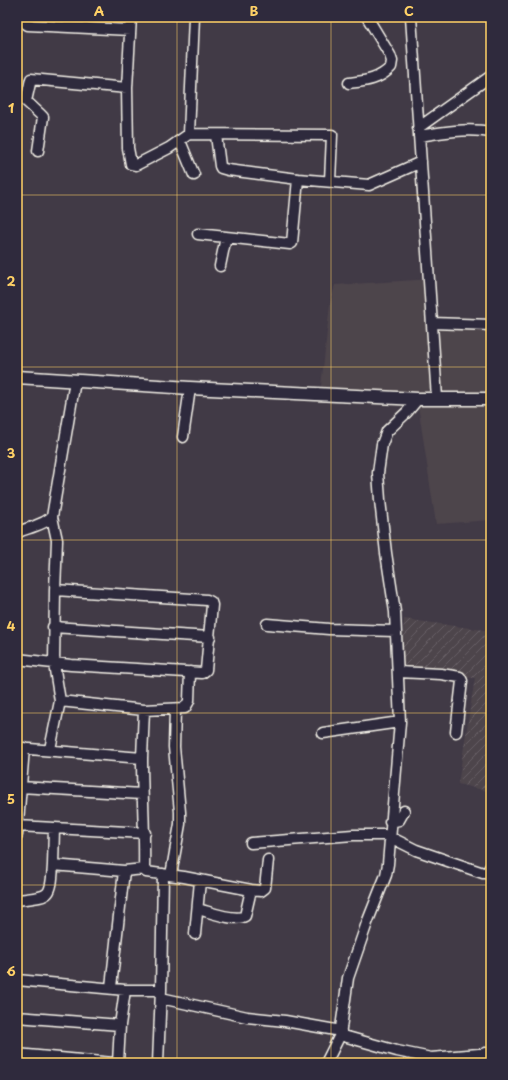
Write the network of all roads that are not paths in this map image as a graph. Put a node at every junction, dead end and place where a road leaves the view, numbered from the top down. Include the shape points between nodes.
1 (24, 17) edge
2 (131, 17) edge
3 (194, 17) edge
4 (367, 17) edge
5 (411, 17) edge
6 (130, 30) junction
7 (491, 76) edge
8 (349, 83) dead end
9 (127, 88) junction
10 (419, 132) junction
11 (491, 132) edge
12 (189, 134) junction
13 (216, 135) junction
14 (180, 141) junction
15 (38, 150) dead end
16 (421, 162) junction
17 (194, 174) dead end
18 (298, 179) junction
19 (330, 181) junction
20 (198, 234) dead end
21 (226, 237) junction
22 (220, 266) dead end
23 (432, 323) junction
24 (491, 325) edge
25 (17, 377) edge
26 (75, 380) junction
27 (190, 388) junction
28 (426, 398) junction
29 (491, 400) edge
30 (183, 437) dead end
31 (52, 517) junction
32 (20, 529) edge
33 (55, 590) junction
34 (266, 624) dead end
35 (53, 627) junction
36 (395, 631) junction
37 (210, 637) junction
38 (17, 659) edge
39 (54, 664) junction
40 (190, 672) junction
41 (398, 672) junction
42 (60, 701) junction
43 (175, 709) junction
44 (144, 710) junction
45 (400, 722) junction
46 (456, 732) dead end
47 (323, 733) dead end
48 (20, 748) edge
49 (50, 749) junction
50 (142, 758) junction
51 (20, 787) junction
52 (142, 794) junction
53 (404, 811) dead end
54 (390, 822) junction
55 (54, 828) junction
56 (17, 831) edge
57 (145, 833) junction
58 (390, 837) junction
59 (251, 843) dead end
60 (268, 860) dead end
61 (53, 865) junction
62 (491, 866) edge
63 (144, 869) junction
64 (124, 871) junction
65 (167, 875) junction
66 (200, 881) junction
67 (251, 890) junction
68 (17, 900) edge
69 (198, 909) junction
70 (195, 934) dead end
71 (17, 980) edge
72 (111, 987) junction
73 (125, 990) junction
74 (161, 994) junction
75 (17, 1017) edge
76 (120, 1026) junction
77 (340, 1033) junction
78 (17, 1054) edge
79 (487, 1056) edge
80 (34, 1060) edge
81 (113, 1063) edge
82 (118, 1063) edge
83 (158, 1063) edge
84 (326, 1063) edge

1 - 6 street via 28,25
2 - 6 street
3 - 12 street
4 - 8 street via 390,55 391,67 378,77
5 - 10 street
6 - 9 street
7 - 10 street
9 - 14 street via 128,148 131,164 136,165
9 - 15 street via 31,79 26,101 42,117
10 - 11 street
10 - 16 street
12 - 13 street
12 - 14 street
13 - 18 street via 221,168
13 - 19 street via 332,135
14 - 17 street
16 - 19 street via 370,185
16 - 23 street
18 - 19 street
18 - 21 street via 292,243
20 - 21 street
21 - 22 street
23 - 24 street
23 - 28 street
25 - 26 main road
26 - 27 main road
26 - 31 street
27 - 28 main road
27 - 30 street
28 - 29 main road
28 - 36 street via 386,431 378,473 395,612
31 - 32 street via 34,527
31 - 33 street via 57,540
33 - 35 street
33 - 37 street via 207,600 212,605
34 - 36 street
35 - 37 street
35 - 39 street
36 - 41 street
37 - 40 street via 206,670 202,673
38 - 39 street
39 - 40 street
39 - 42 street
40 - 43 street via 187,706
41 - 45 street
41 - 46 street via 441,674 460,678 462,681
42 - 44 street
42 - 49 street
43 - 44 street
43 - 65 street via 174,747 180,824
44 - 50 street
45 - 47 street
45 - 54 street
48 - 49 street
48 - 51 street
49 - 50 street
50 - 52 street
51 - 52 street
51 - 56 street
52 - 57 street
53 - 54 street via 399,820
54 - 58 street
55 - 56 street
55 - 57 street
55 - 61 street
57 - 63 street
58 - 59 street via 353,835
58 - 62 street via 416,850 483,873 487,873
58 - 77 street via 386,875 348,978
60 - 67 street via 265,888 261,891
61 - 64 street
61 - 68 street via 52,886 46,895
63 - 64 street
63 - 65 street via 146,872
64 - 72 street
65 - 66 street
65 - 74 street
66 - 67 street
66 - 69 street
67 - 69 street via 243,918
69 - 70 street
71 - 72 street
72 - 73 street
73 - 74 street
73 - 76 street
74 - 77 street via 247,1017 285,1021
74 - 83 street
75 - 76 street
76 - 82 street
77 - 79 street via 397,1051 431,1058
77 - 84 street
78 - 80 street
80 - 81 street

